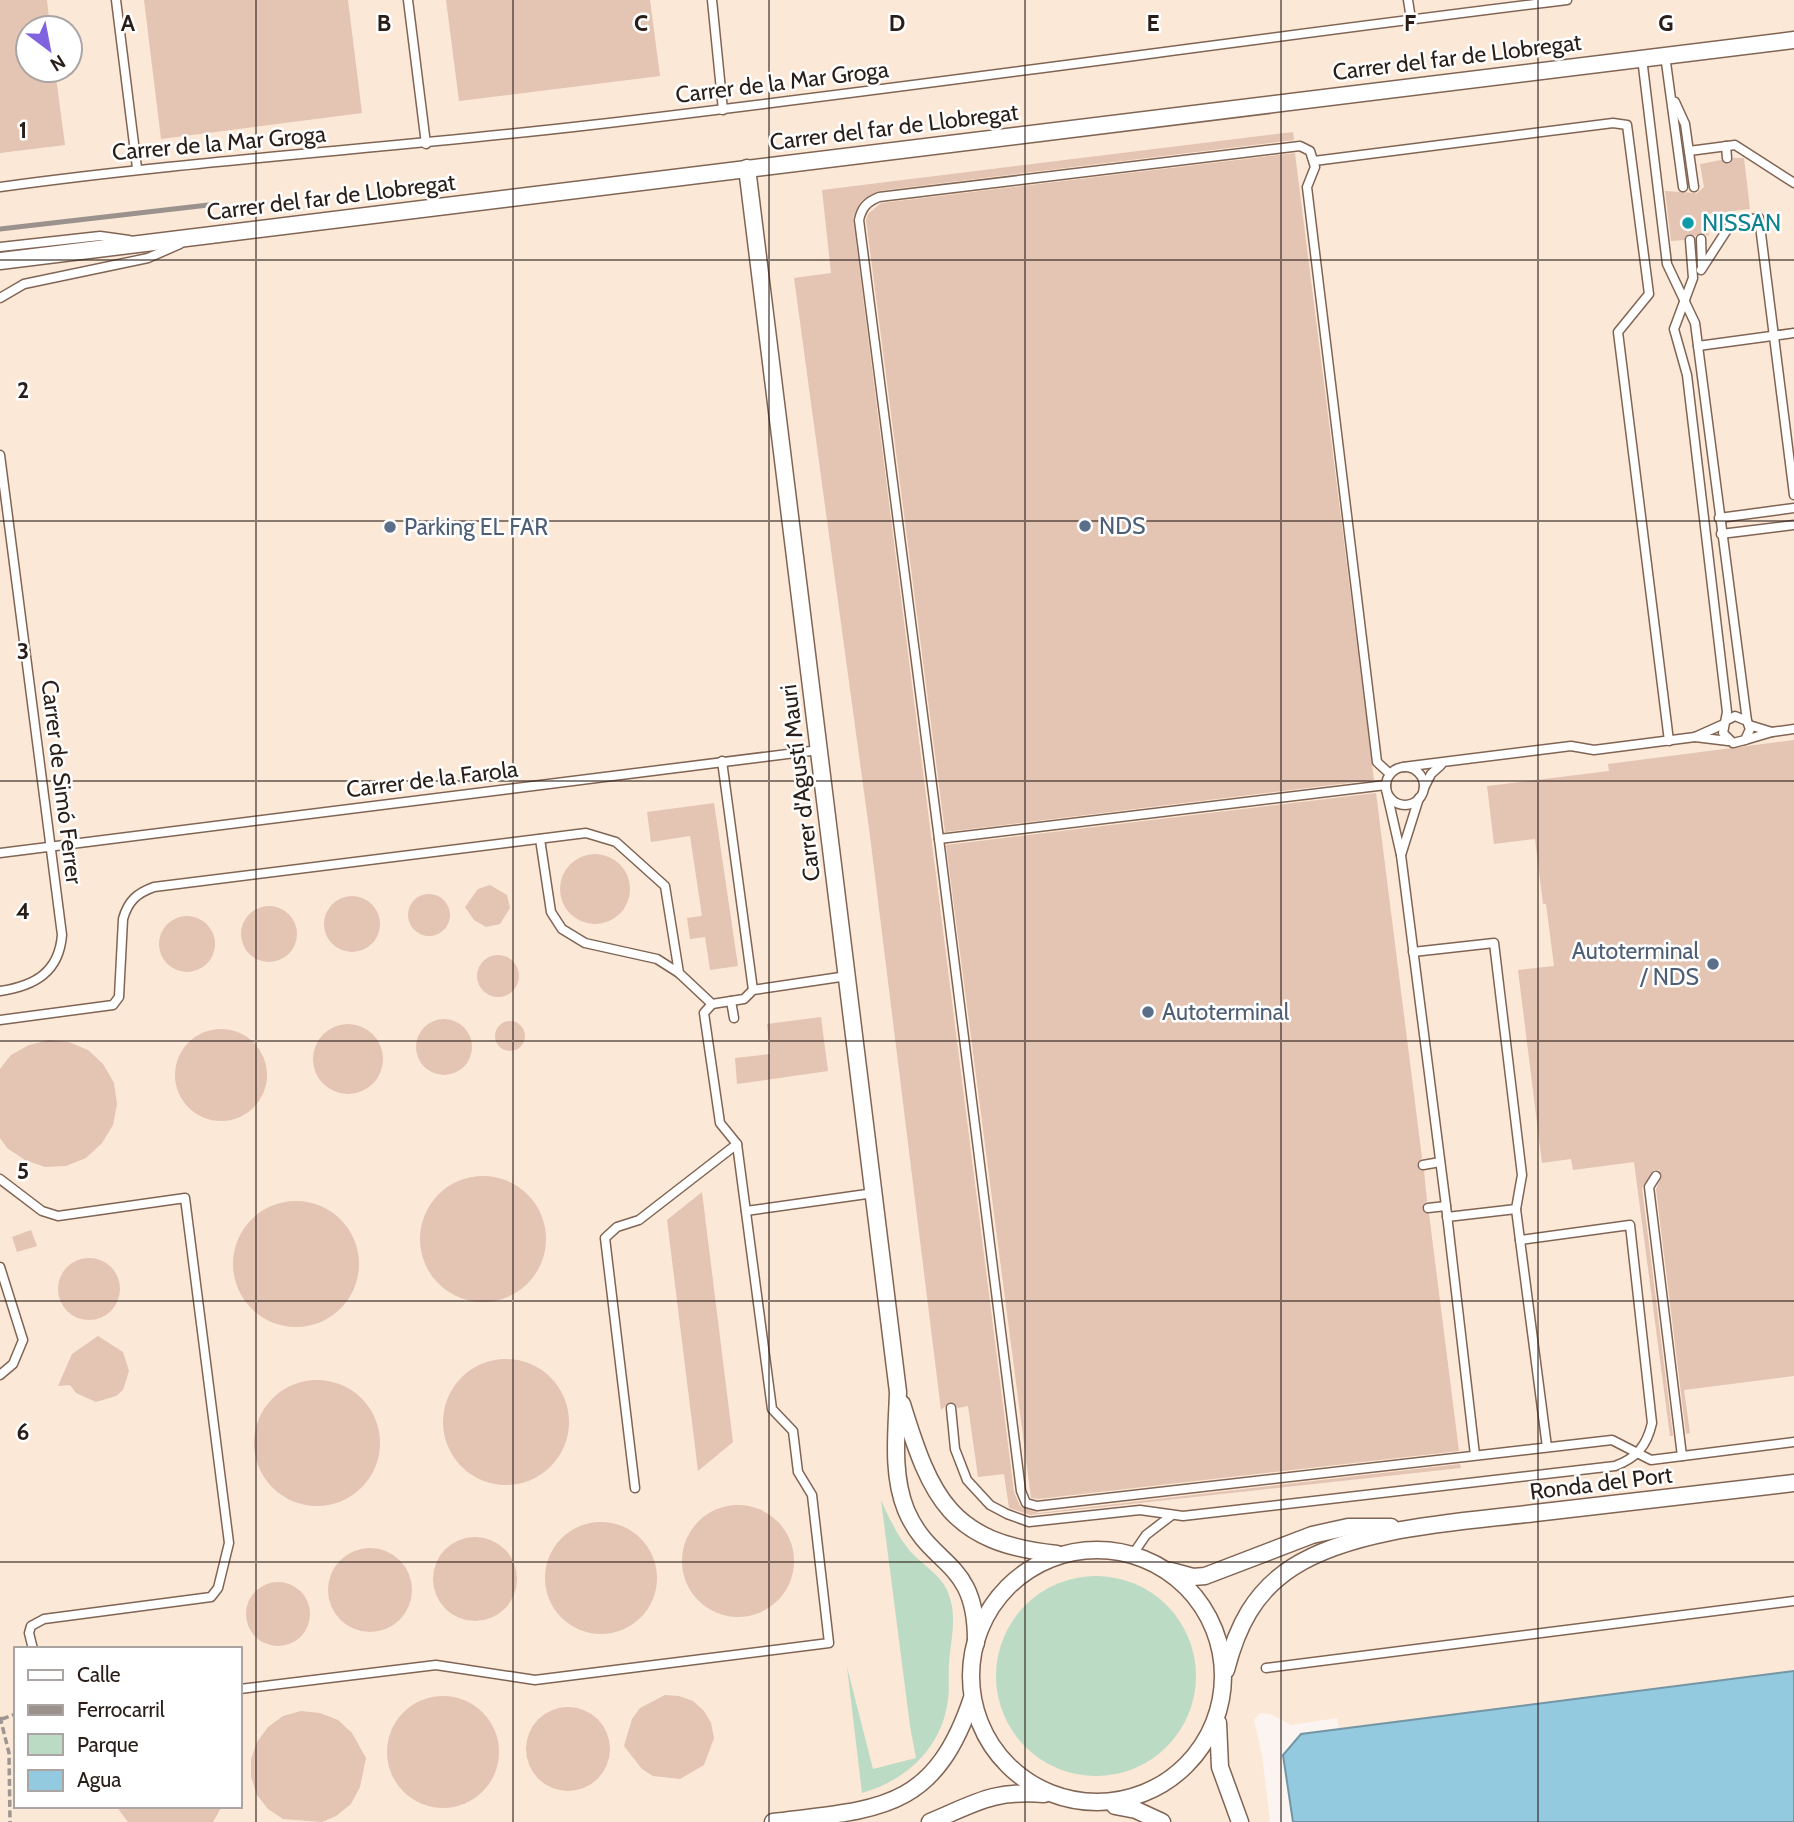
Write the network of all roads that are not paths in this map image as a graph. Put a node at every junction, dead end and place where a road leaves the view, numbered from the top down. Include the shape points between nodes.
1 (116, 0) edge
2 (408, 0) edge
3 (712, 0) edge
4 (1408, 0) edge
5 (1567, 0) edge
6 (1411, 19) junction
7 (1794, 40) edge
8 (1665, 55) junction
9 (1642, 58) junction
10 (1670, 93) junction
11 (723, 110) junction
12 (426, 144) junction
13 (1726, 146) junction
14 (1689, 151) junction
15 (1727, 158) dead end
16 (1314, 161) junction
17 (136, 168) junction
18 (747, 168) junction
19 (1794, 183) edge
20 (0, 187) edge
21 (1683, 187) dead end
22 (1694, 187) dead end
23 (195, 237) junction
24 (1701, 239) dead end
25 (1690, 240) dead end
26 (150, 243) junction
27 (0, 247) edge
28 (0, 261) edge
29 (1701, 270) junction
30 (1689, 290) junction
31 (0, 298) edge
32 (1684, 300) junction
33 (1794, 333) edge
34 (1774, 335) junction
35 (1698, 346) junction
36 (0, 455) edge
37 (1794, 495) edge
38 (1794, 508) edge
39 (1719, 518) junction
40 (1794, 525) edge
41 (1721, 534) junction
42 (1725, 722) junction
43 (1748, 723) junction
44 (1794, 729) edge
45 (1772, 732) junction
46 (1695, 737) junction
47 (1745, 740) junction
48 (1669, 741) junction
49 (1728, 741) junction
50 (819, 750) junction
51 (722, 761) junction
52 (1447, 762) junction
53 (1403, 767) junction
54 (1390, 774) junction
55 (1386, 787) junction
56 (1421, 795) junction
57 (540, 839) junction
58 (939, 839) junction
59 (51, 846) junction
60 (0, 853) edge
61 (1401, 855) junction
62 (1413, 952) junction
63 (679, 973) junction
64 (847, 976) junction
65 (0, 990) edge
66 (753, 990) junction
67 (731, 1001) junction
68 (712, 1004) junction
69 (734, 1018) dead end
70 (0, 1020) edge
71 (737, 1144) junction
72 (1440, 1162) junction
73 (1423, 1165) dead end
74 (1656, 1176) dead end
75 (0, 1179) edge
76 (874, 1194) junction
77 (1446, 1206) junction
78 (1428, 1208) dead end
79 (1516, 1209) junction
80 (746, 1211) junction
81 (1447, 1217) junction
82 (1520, 1240) junction
83 (0, 1267) edge
84 (0, 1375) edge
85 (898, 1392) junction
86 (951, 1408) dead end
87 (1794, 1442) edge
88 (1547, 1447) junction
89 (1639, 1453) junction
90 (1475, 1455) junction
91 (1682, 1456) junction
92 (1794, 1482) edge
93 (635, 1488) dead end
94 (1172, 1515) junction
95 (1414, 1528) junction
96 (1059, 1555) junction
97 (1133, 1555) junction
98 (1165, 1569) junction
99 (1794, 1601) edge
100 (976, 1643) junction
101 (32, 1647) edge
102 (1266, 1668) dead end
103 (1222, 1684) junction
104 (242, 1689) edge
105 (972, 1698) junction
106 (1218, 1710) junction
107 (1051, 1795) junction
108 (1102, 1803) junction
109 (1234, 1821) edge
110 (773, 1822) edge
111 (930, 1822) edge
112 (1162, 1822) edge

1 - 17 lane
2 - 12 lane
3 - 11 lane
4 - 6 lane
5 - 6 lane, Carrer de la Mar Groga
6 - 11 lane, Carrer de la Mar Groga
7 - 8 street, Carrer del far de Llobregat
8 - 9 street, Carrer del far de Llobregat
8 - 10 lane
9 - 18 street, Carrer del far de Llobregat
9 - 32 lane via 1667,264
10 - 14 lane via 1685,124
10 - 21 lane
11 - 12 lane, Carrer de la Mar Groga
12 - 17 lane, Carrer de la Mar Groga
13 - 14 lane
13 - 15 lane
13 - 19 lane via 1735,145
14 - 22 lane
16 - 48 lane via 1627,125 1649,295 1618,331
16 - 54 lane via 1307,187 1377,762
16 - 58 lane via 1310,151 1300,146 879,197 862,208 859,220
17 - 20 lane, Carrer de la Mar Groga
18 - 23 street, Carrer del far de Llobregat
18 - 50 street, Carrer d'Agustí Mauri
23 - 26 street, Carrer del far de Llobregat
23 - 31 lane via 148,258 24,284
24 - 29 lane
25 - 30 lane via 1694,264
26 - 27 lane via 100,236
26 - 28 street, Carrer del far de Llobregat
29 - 30 lane
29 - 34 lane via 1733,217 1759,218
30 - 32 lane
32 - 35 lane via 1695,323
32 - 42 lane via 1674,329 1687,375
33 - 34 lane
34 - 35 lane
34 - 37 lane
35 - 39 lane
36 - 59 lane, Carrer de Simó Ferrer
38 - 39 lane
39 - 41 lane
40 - 41 lane
41 - 43 lane
42 - 43 lane via 1735,716
42 - 46 lane
42 - 49 lane via 1723,733
43 - 45 lane
43 - 47 lane via 1750,733
44 - 45 lane
45 - 47 lane
46 - 48 lane
46 - 49 lane
47 - 49 lane
48 - 52 lane via 1594,750 1571,746
50 - 51 lane, Carrer de la Farola
50 - 64 street, Carrer d'Agustí Mauri
51 - 59 lane, Carrer de la Farola
51 - 66 lane
52 - 53 lane
52 - 56 lane via 1434,769
53 - 54 lane
53 - 56 lane via 1420,775
54 - 55 lane
55 - 56 lane via 1396,803 1409,804
55 - 58 lane
55 - 61 lane
56 - 61 lane
57 - 63 lane via 551,912 562,929 585,943 657,959
57 - 63 lane via 586,833 607,837 658,877 669,896
57 - 70 lane via 154,887 126,907 119,997 113,1005
58 - 90 lane via 1026,1503 1037,1506
59 - 60 lane, Carrer de la Farola
59 - 65 lane, Carrer de Simó Ferrer via 61,947 52,968 37,981
61 - 62 lane
62 - 72 lane
62 - 79 lane via 1494,943 1522,1175
63 - 68 lane
64 - 66 lane
64 - 76 street, Carrer d'Agustí Mauri
66 - 67 lane via 744,999
67 - 68 lane
67 - 69 lane
68 - 71 lane via 704,1013 720,1123
71 - 80 lane
71 - 93 lane via 639,1220 617,1227 605,1238
72 - 73 lane
72 - 77 lane
74 - 91 lane via 1649,1187
75 - 101 lane via 42,1211 58,1216 185,1198 229,1543 218,1588 211,1597 44,1619 31,1626
76 - 80 lane
76 - 85 street, Carrer d'Agustí Mauri
77 - 78 lane
77 - 81 lane
79 - 81 lane
79 - 82 lane
80 - 104 lane via 772,1409 793,1432 798,1472 812,1495 829,1643 535,1680 436,1665
81 - 90 lane
82 - 88 lane
82 - 89 lane via 1630,1225 1652,1423
83 - 84 lane via 23,1340 13,1364
85 - 96 street via 921,1466 959,1521 995,1542
85 - 100 street via 896,1461 905,1508 922,1535 962,1577 975,1607
86 - 94 lane via 955,1449 967,1480 990,1505 1007,1514 1029,1522 1140,1510
87 - 91 lane
88 - 89 lane via 1612,1440
88 - 90 lane
89 - 91 lane via 1651,1460
89 - 94 lane via 1605,1467
92 - 95 street, Ronda del Port
94 - 97 lane via 1146,1535
95 - 98 street via 1329,1530 1205,1576
95 - 103 street via 1326,1550 1277,1579 1242,1621
96 - 97 street via 1097,1549
96 - 100 street via 1032,1567 1006,1589 985,1619
97 - 98 street
98 - 103 street via 1191,1591 1213,1626
99 - 102 lane
100 - 105 street
103 - 106 street
105 - 107 street via 981,1728 1006,1766
105 - 110 street via 943,1761 902,1798 866,1810
106 - 108 street via 1196,1756 1176,1775 1155,1790
106 - 109 street via 1217,1748
107 - 108 street
107 - 111 street via 1002,1793
108 - 112 street via 1136,1810

